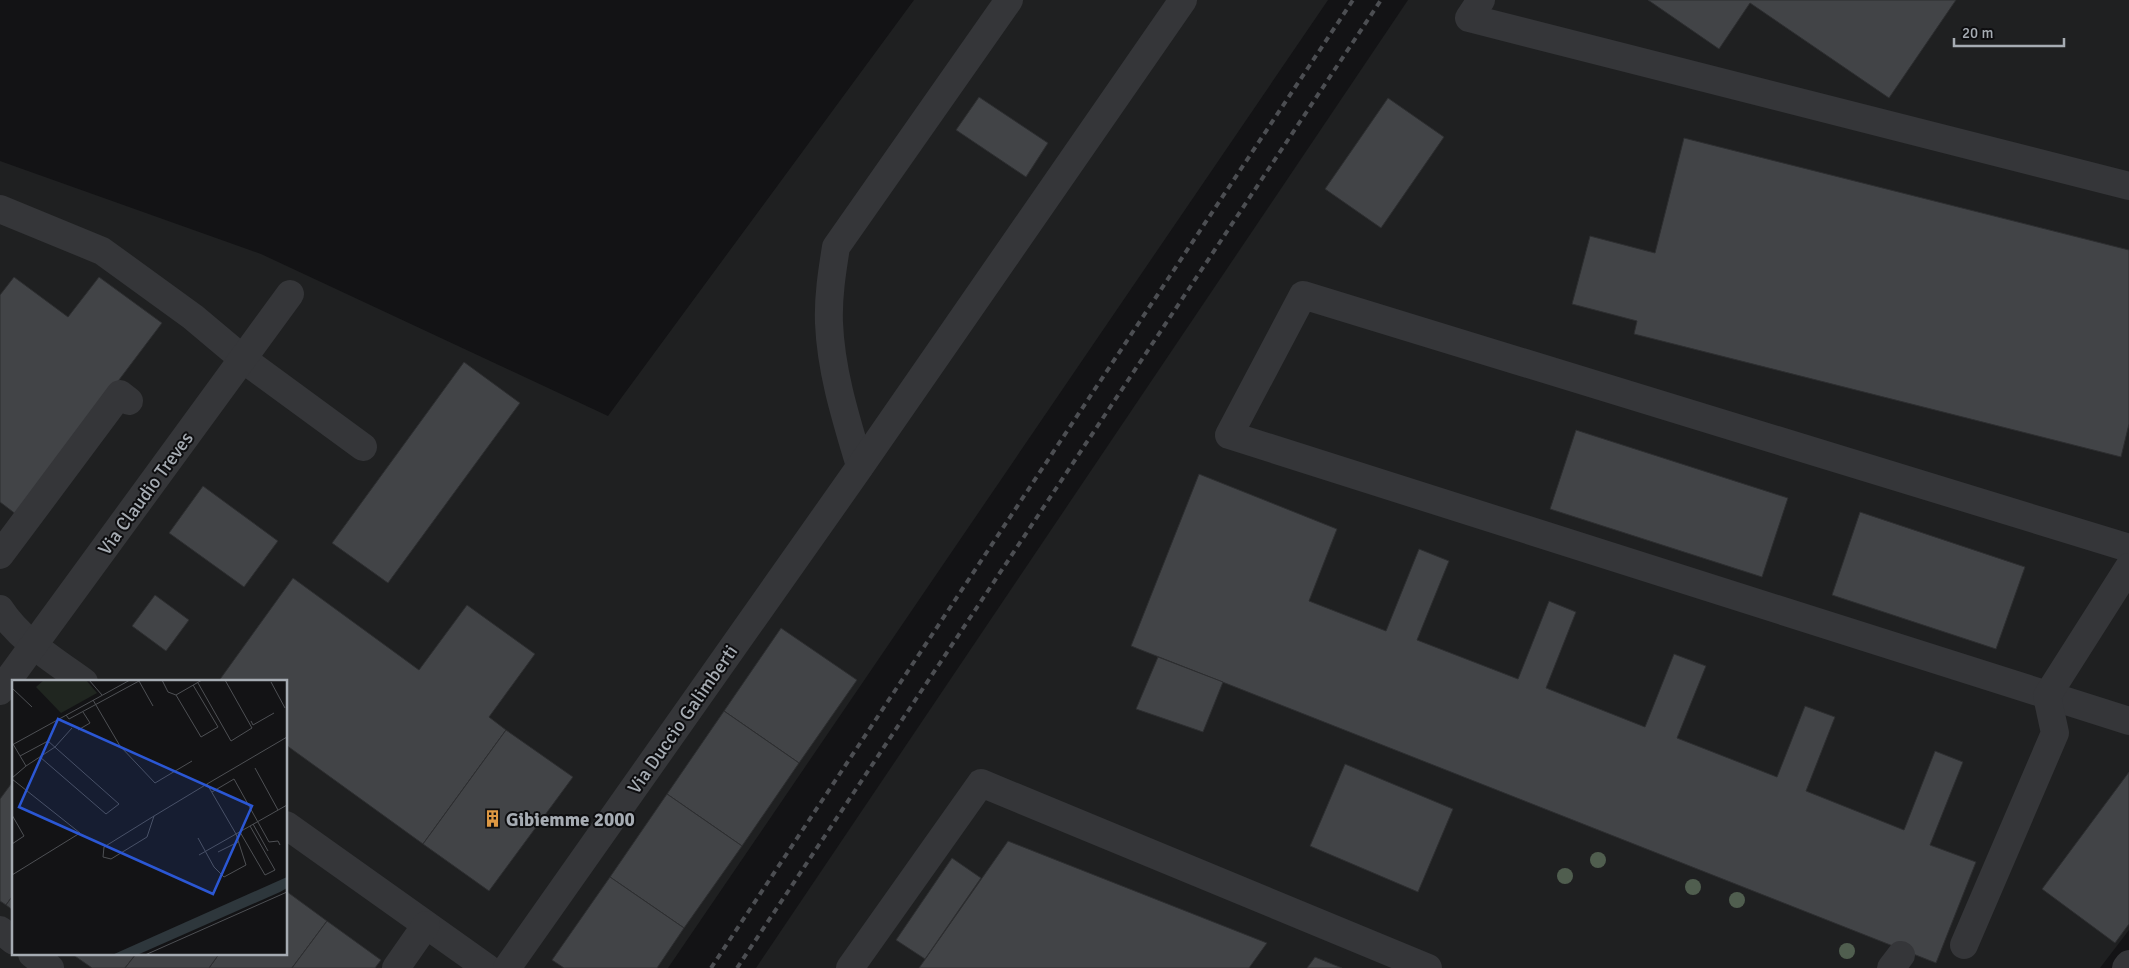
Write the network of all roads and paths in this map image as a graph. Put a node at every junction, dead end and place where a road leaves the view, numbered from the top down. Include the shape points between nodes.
1 (1009, 0) edge
2 (1182, 0) edge
3 (1481, 0) edge
4 (2129, 186) edge
5 (0, 209) edge
6 (290, 294) dead end
7 (243, 359) junction
8 (129, 401) dead end
9 (362, 447) dead end
10 (858, 468) junction
11 (2129, 548) edge
12 (0, 554) edge
13 (2129, 567) edge
14 (0, 609) edge
15 (34, 646) junction
16 (81, 680) edge
17 (3, 681) edge
18 (2047, 696) junction
19 (2129, 721) edge
20 (288, 827) edge
21 (426, 925) junction
22 (0, 930) edge
23 (12, 939) edge
24 (1964, 945) dead end
25 (35, 956) edge
26 (2129, 964) edge
27 (50, 968) edge
28 (396, 968) edge
29 (487, 968) edge
30 (507, 968) edge
31 (850, 968) edge
32 (1428, 968) edge
33 (2126, 968) edge

1 - 10 street via 836,247 830,286 830,333 840,398
2 - 10 street, Via Duccio Galimberti
3 - 4 street via 1469,18
5 - 7 street via 102,251 193,317
6 - 7 street, Via Claudio Treves
7 - 9 street
7 - 15 street, Via Claudio Treves
8 - 12 street via 120,394
10 - 30 street, Via Duccio Galimberti
11 - 18 street via 1303,295 1229,435
13 - 18 street
14 - 15 street
15 - 16 street
15 - 17 street, Via Claudio Treves
18 - 19 street
18 - 24 street via 2056,733
20 - 21 street
21 - 28 street
21 - 29 street
22 - 23 street
25 - 27 street
26 - 33 street
31 - 32 street via 981,783

